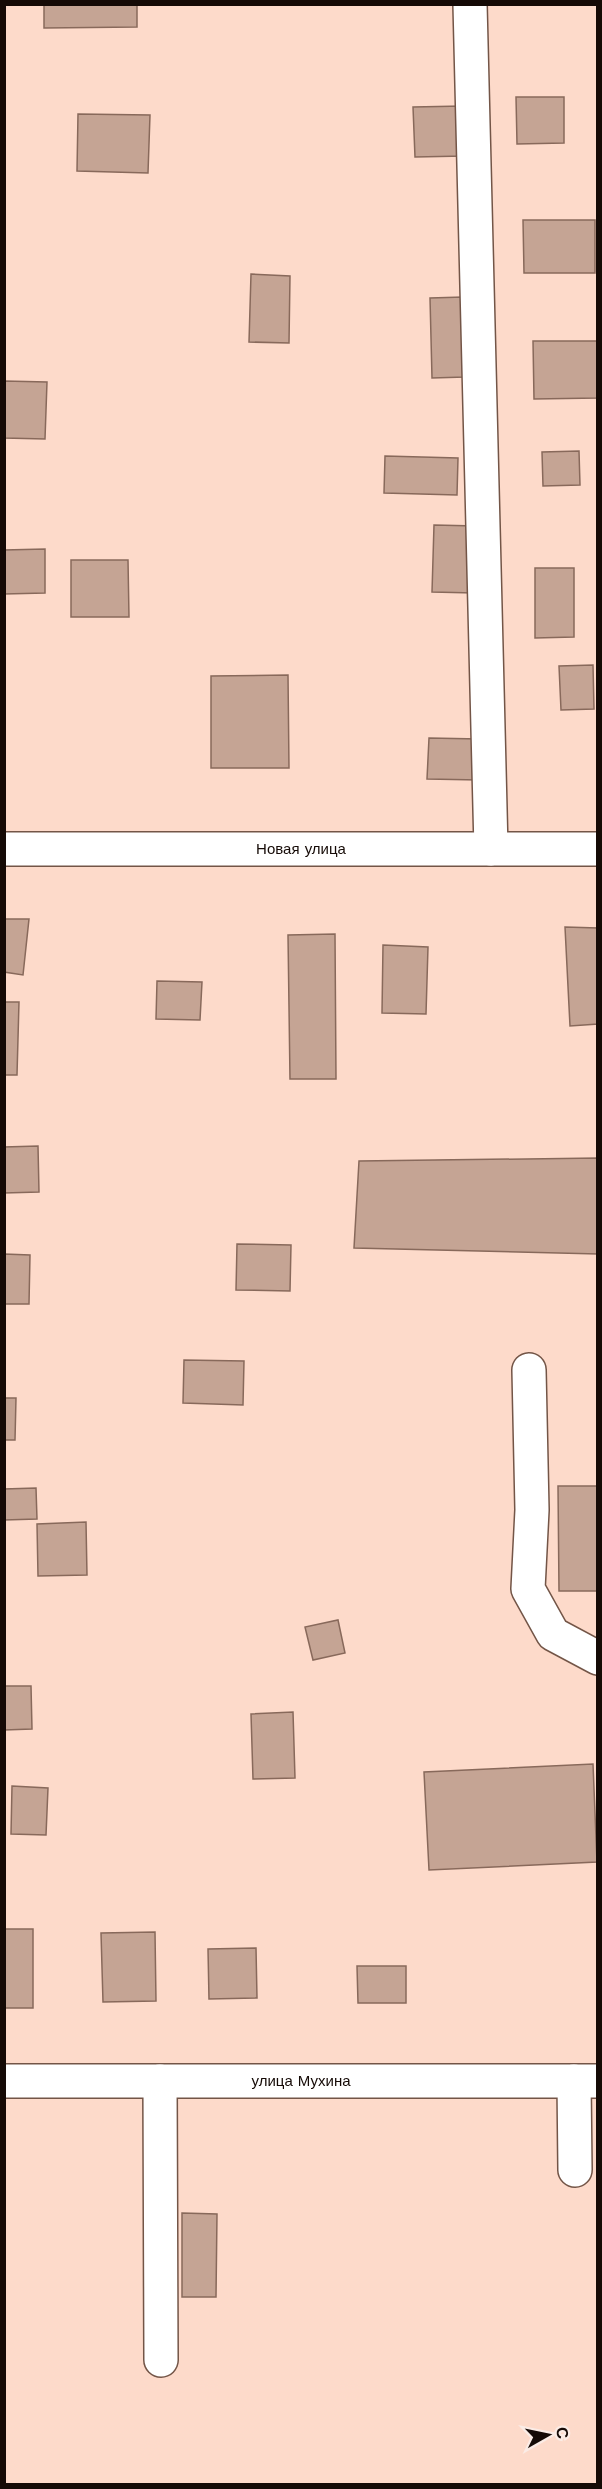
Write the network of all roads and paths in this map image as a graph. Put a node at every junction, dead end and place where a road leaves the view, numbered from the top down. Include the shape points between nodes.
1 (470, 4) edge
2 (4, 849) edge
3 (491, 849) junction
4 (597, 849) edge
5 (529, 1370) dead end
6 (597, 1658) edge
7 (4, 2081) edge
8 (160, 2081) junction
9 (586, 2081) edge
10 (576, 2170) dead end
11 (161, 2360) dead end

1 - 3 street
2 - 3 street, Новая улица
3 - 4 street, Новая улица
5 - 6 street via 532,1510 528,1589 553,1634
7 - 8 street, улица Мухина
8 - 9 street, улица Мухина
8 - 11 street
9 - 10 street

